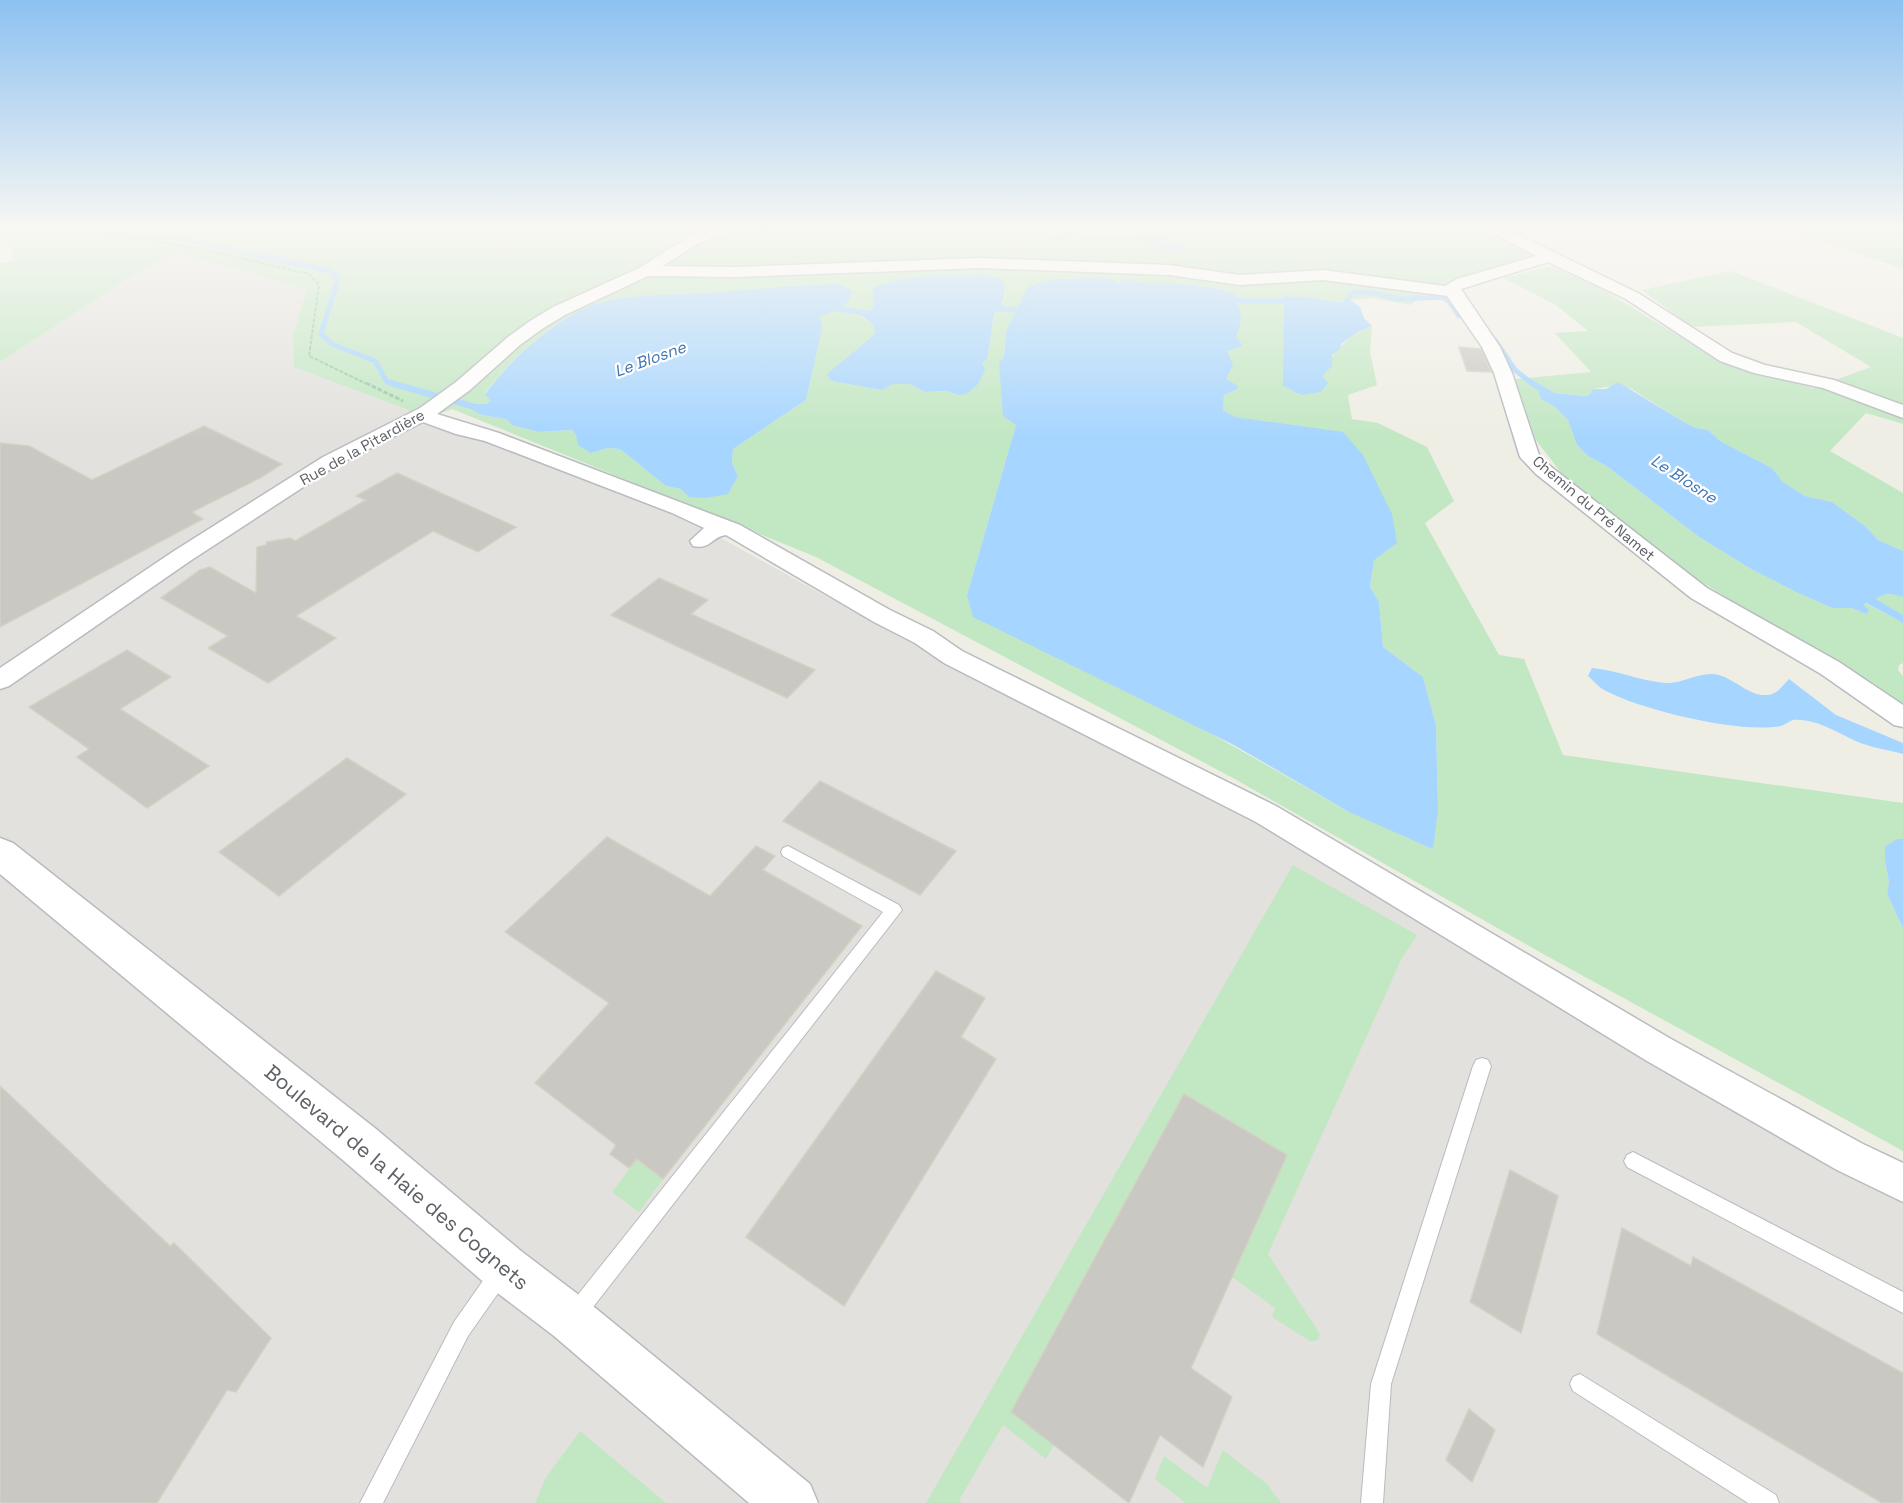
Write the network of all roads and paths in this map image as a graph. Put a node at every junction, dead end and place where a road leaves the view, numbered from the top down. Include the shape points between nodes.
1 (317, 298) edge
2 (587, 298) edge
3 (1456, 298) edge
4 (1635, 298) edge
5 (1903, 412) edge
6 (424, 413) junction
7 (0, 680) edge
8 (1903, 718) edge
9 (788, 852) dead end
10 (0, 853) edge
11 (1482, 1066) dead end
12 (1633, 1161) dead end
13 (1903, 1183) edge
14 (504, 1268) junction
15 (1903, 1303) edge
16 (571, 1319) junction
17 (1580, 1384) dead end
18 (371, 1503) edge
19 (791, 1503) edge
20 (1372, 1503) edge
21 (1768, 1503) edge

1 - 6 path via 309,356
2 - 6 street, Rue de la Pitardière via 536,325
3 - 8 street, Chemin du Pré Namet via 1491,347 1530,457 1543,470 1699,592 1830,668
4 - 5 street via 1726,357 1828,384
6 - 7 street, Rue de la Pitardière via 330,461
6 - 13 street via 680,508 711,534 732,530 953,657 1266,814 1659,1050
9 - 16 lane via 894,910
10 - 14 main road, Boulevard de la Haie des Cognets via 360,1145
11 - 20 lane via 1381,1384
12 - 15 lane
14 - 16 main road, Boulevard de la Haie des Cognets
14 - 18 lane via 461,1329
16 - 19 main road, Boulevard de la Haie des Cognets
17 - 21 lane

